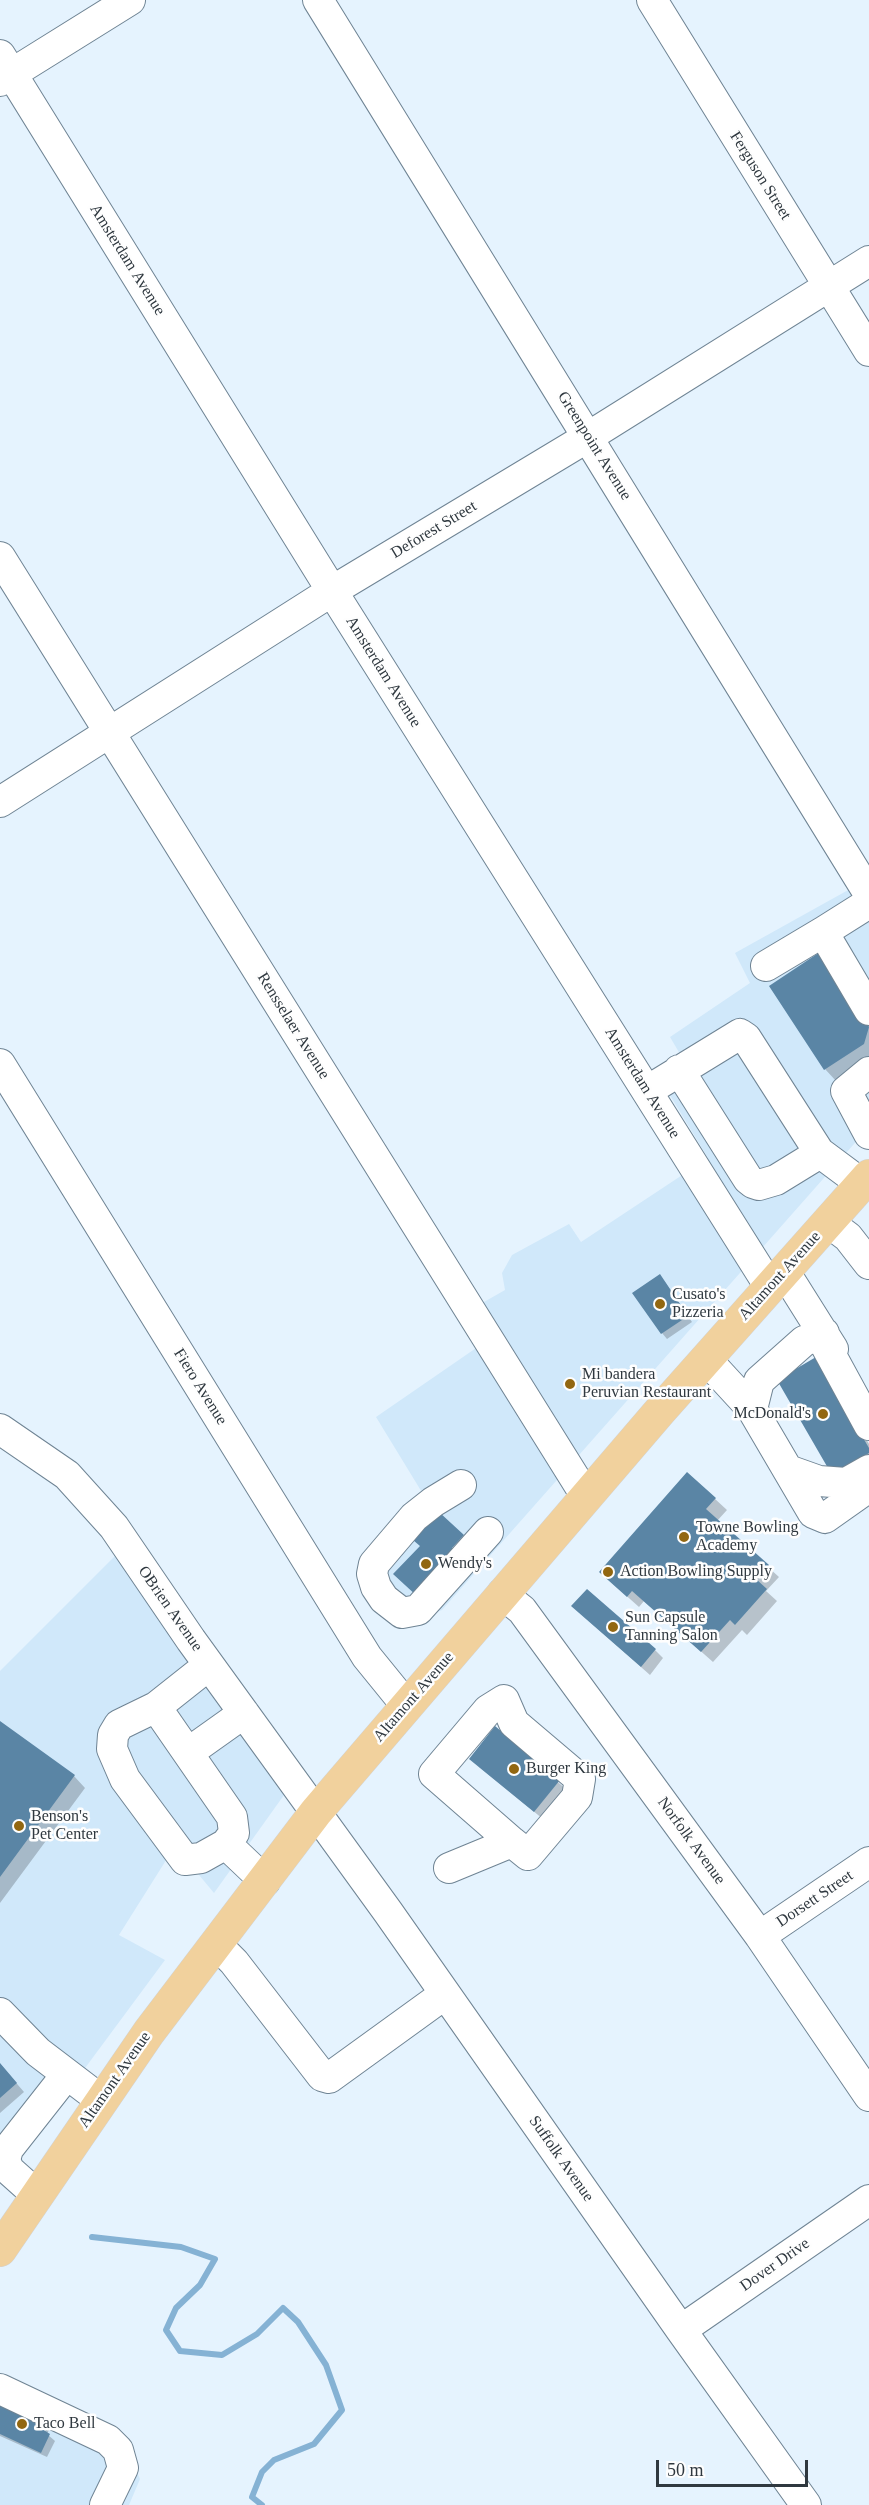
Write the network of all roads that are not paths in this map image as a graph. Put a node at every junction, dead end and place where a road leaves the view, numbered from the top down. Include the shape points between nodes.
1 (130, 0) edge
2 (318, 0) edge
3 (652, 0) edge
4 (4, 70) edge
5 (869, 261) edge
6 (828, 286) junction
7 (869, 351) edge
8 (588, 437) junction
9 (0, 557) edge
10 (332, 591) junction
11 (110, 733) junction
12 (0, 802) edge
13 (869, 894) edge
14 (869, 903) edge
15 (823, 932) junction
16 (766, 966) dead end
17 (869, 1010) edge
18 (0, 1064) edge
19 (679, 1070) junction
20 (869, 1072) edge
21 (647, 1090) junction
22 (861, 1101) edge
23 (869, 1134) edge
24 (820, 1153) junction
25 (865, 1180) edge
26 (828, 1222) junction
27 (866, 1255) edge
28 (777, 1279) junction
29 (824, 1333) junction
30 (706, 1359) junction
31 (752, 1409) junction
32 (869, 1411) edge
33 (869, 1425) edge
34 (0, 1429) edge
35 (788, 1470) junction
36 (869, 1470) edge
37 (461, 1485) dead end
38 (869, 1487) edge
39 (586, 1496) junction
40 (488, 1532) dead end
41 (502, 1594) junction
42 (209, 1665) junction
43 (406, 1706) junction
44 (156, 1707) junction
45 (244, 1713) junction
46 (199, 1745) dead end
47 (316, 1812) junction
48 (512, 1842) junction
49 (226, 1844) junction
50 (869, 1862) edge
51 (448, 1868) dead end
52 (265, 1881) junction
53 (760, 1936) junction
54 (216, 1944) junction
55 (445, 1994) junction
56 (0, 2013) edge
57 (67, 2074) junction
58 (869, 2096) edge
59 (101, 2100) junction
60 (37, 2195) junction
61 (869, 2200) edge
62 (0, 2250) edge
63 (681, 2330) junction
64 (0, 2389) edge
65 (105, 2505) edge
66 (806, 2505) edge

1 - 4 street
2 - 8 street, Greenpoint Avenue
3 - 6 street, Ferguson Street
4 - 10 street, Amsterdam Avenue
5 - 6 street, Deforest Street
6 - 7 street, Ferguson Street
6 - 8 street, Deforest Street
8 - 10 street, Deforest Street
8 - 13 street, Greenpoint Avenue
9 - 11 street, Rensselaer Avenue
10 - 11 street, Deforest Street
10 - 21 street, Amsterdam Avenue
11 - 12 street, Deforest Street
11 - 39 street, Rensselaer Avenue
14 - 15 street
15 - 16 street
15 - 17 street
18 - 43 street, Fiero Avenue via 367,1657
19 - 21 street
19 - 24 street via 753,1183 776,1180
19 - 24 street via 740,1034
20 - 22 street via 846,1091
21 - 28 street, Amsterdam Avenue
22 - 23 street
24 - 25 street
25 - 26 main road, Altamont Avenue
26 - 27 street
26 - 28 main road, Altamont Avenue
28 - 29 street, Amsterdam Avenue
28 - 30 main road, Altamont Avenue
29 - 31 street via 804,1341 759,1381
29 - 32 street
29 - 33 street via 826,1346
30 - 31 street
30 - 39 main road, Altamont Avenue
31 - 35 street
34 - 42 street, OBrien Avenue via 67,1475 114,1527
35 - 36 street via 819,1481 846,1483
35 - 38 street via 813,1513 825,1518
37 - 40 street via 414,1517 374,1564 376,1587 384,1599 402,1612 418,1610
39 - 41 main road, Altamont Avenue
41 - 43 main road, Altamont Avenue
41 - 53 street, Norfolk Avenue via 522,1610
42 - 44 street
42 - 45 street, OBrien Avenue
43 - 47 main road, Altamont Avenue
44 - 49 street via 232,1817 234,1833
44 - 49 street via 119,1725 113,1735 112,1749 125,1779 185,1860 201,1858
45 - 46 street
45 - 47 street, OBrien Avenue
47 - 52 main road, Altamont Avenue
47 - 55 street, Suffolk Avenue
48 - 48 street via 528,1855 577,1797 580,1779 514,1723 504,1700 489,1710 434,1774
48 - 51 street
49 - 52 street
50 - 53 street, Dorsett Street
52 - 54 main road, Altamont Avenue
53 - 58 street, Norfolk Avenue
54 - 55 street via 322,2076 329,2078
54 - 59 main road, Altamont Avenue
55 - 63 street, Suffolk Avenue
56 - 57 street via 38,2052
57 - 59 street
57 - 60 street via 8,2149 5,2160 9,2170
59 - 60 main road, Altamont Avenue
60 - 62 main road, Altamont Avenue
61 - 63 street, Dover Drive
63 - 66 street, Suffolk Avenue
64 - 65 street via 108,2440 118,2451 123,2468

